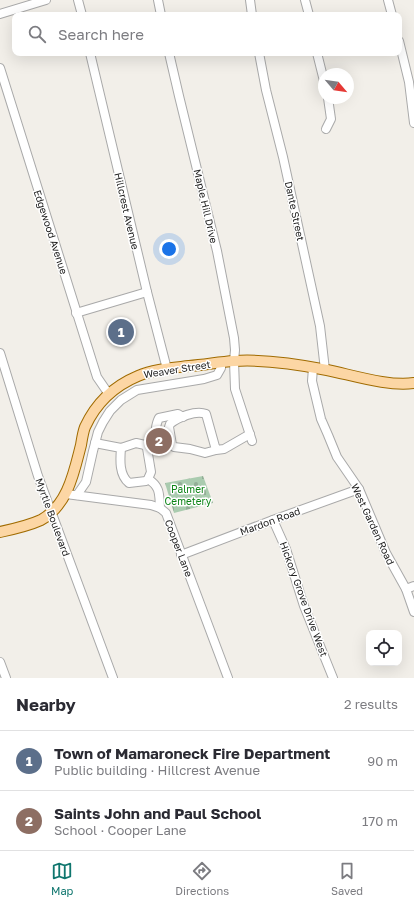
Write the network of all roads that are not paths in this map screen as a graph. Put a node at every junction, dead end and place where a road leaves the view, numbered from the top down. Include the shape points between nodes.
1 (46, 0) edge
2 (78, 0) edge
3 (158, 0) edge
4 (250, 0) edge
5 (305, 0) edge
6 (388, 0) edge
7 (34, 1) edge
8 (81, 12) edge
9 (160, 12) edge
10 (252, 12) edge
11 (308, 12) edge
12 (391, 12) edge
13 (0, 14) edge
14 (402, 53) edge
15 (91, 56) edge
16 (170, 56) edge
17 (260, 56) edge
18 (318, 56) edge
19 (0, 68) edge
20 (321, 68) edge
21 (4, 93) edge
22 (330, 104) edge
23 (414, 123) edge
24 (326, 129) dead end
25 (146, 292) junction
26 (76, 313) junction
27 (0, 353) edge
28 (234, 361) junction
29 (221, 362) junction
30 (313, 368) junction
31 (168, 369) junction
32 (325, 370) junction
33 (414, 383) edge
34 (108, 393) junction
35 (183, 417) junction
36 (95, 443) junction
37 (145, 445) junction
38 (121, 448) junction
39 (216, 450) junction
40 (148, 479) junction
41 (359, 489) junction
42 (66, 494) junction
43 (77, 495) junction
44 (160, 508) junction
45 (51, 512) junction
46 (273, 520) junction
47 (0, 532) edge
48 (182, 555) junction
49 (414, 586) edge
50 (406, 589) junction
51 (414, 612) edge
52 (0, 662) edge
53 (6, 678) edge
54 (113, 678) edge
55 (228, 678) edge
56 (334, 678) edge

1 - 7 street
2 - 8 street
3 - 9 street
4 - 10 street
5 - 11 street
6 - 12 street
7 - 13 street
14 - 23 street via 409,82
15 - 25 street, Hillcrest Avenue
16 - 28 street, Maple Hill Drive via 217,251 234,338
17 - 32 street, Dante Street via 320,326
18 - 20 street
19 - 21 street, Edgewood Avenue
21 - 26 street, Edgewood Avenue
22 - 24 street via 331,119
25 - 26 street
25 - 31 street, Hillcrest Avenue
26 - 34 street, Edgewood Avenue via 97,377
27 - 45 street, Myrtle Boulevard
28 - 29 main road, Weaver Street
28 - 30 main road, Weaver Street via 292,363
28 - 39 street, Maple Hill Drive via 234,389 251,437
29 - 31 main road, Weaver Street
29 - 36 street via 217,374 137,390 128,395 110,411
30 - 32 main road, Weaver Street
30 - 41 street, West Garden Road via 312,381 321,419 337,457
31 - 34 main road, Weaver Street via 139,375
32 - 33 main road, Weaver Street via 387,382
34 - 42 main road, Weaver Street via 85,428
35 - 37 street via 178,414 159,418 154,437
35 - 39 street via 206,414
35 - 39 street via 170,424 172,445 205,453
36 - 38 street
36 - 43 street via 86,482
37 - 38 street via 136,443
37 - 40 street via 151,472
38 - 40 street via 120,461 124,479 129,484
40 - 44 street via 155,484 159,492
41 - 46 street, Mardon Road
41 - 50 street, West Garden Road via 386,553
42 - 43 street, Cooper Lane
42 - 45 main road, Weaver Street
43 - 44 street, Cooper Lane
44 - 48 street, Cooper Lane via 166,513
45 - 47 main road, Weaver Street via 41,520
45 - 54 street, Myrtle Boulevard
46 - 48 street, Mardon Road
46 - 56 street, Hickory Grove Drive West via 286,549 304,606
48 - 55 street, Cooper Lane
49 - 50 street
50 - 51 street, West Garden Road
52 - 53 street

